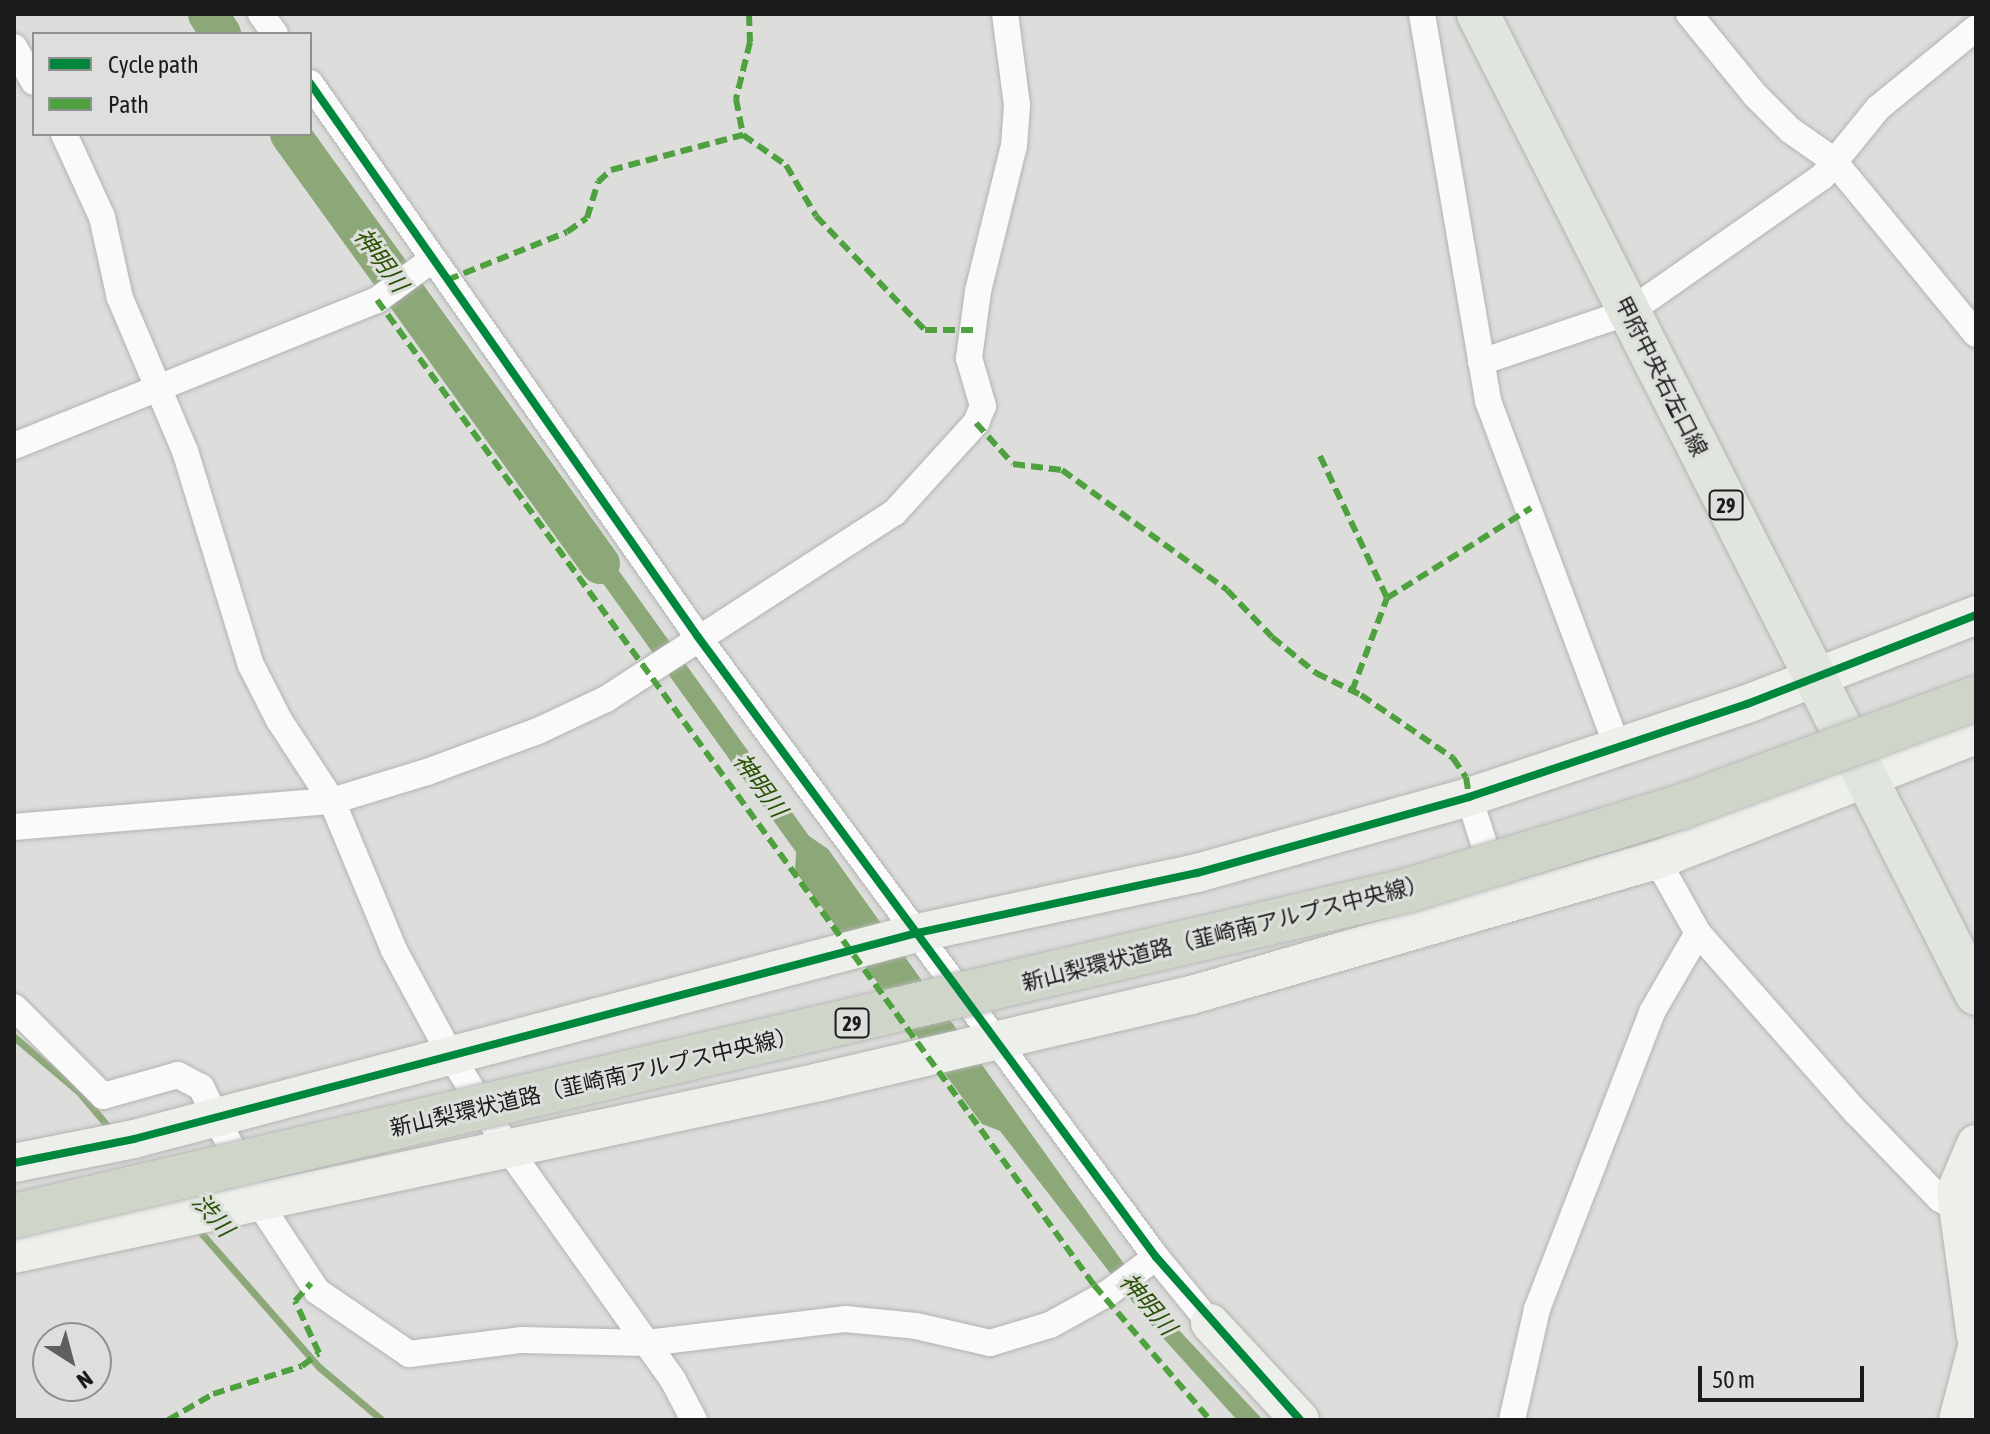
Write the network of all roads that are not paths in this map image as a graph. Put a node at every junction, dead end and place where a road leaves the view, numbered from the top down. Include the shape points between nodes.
1 (261, 14) edge
2 (1005, 14) edge
3 (1422, 14) edge
4 (1478, 14) edge
5 (1689, 14) edge
6 (1976, 28) edge
7 (274, 32) edge
8 (14, 47) edge
9 (32, 78) edge
10 (312, 86) edge
11 (65, 136) edge
12 (1833, 160) junction
13 (426, 264) junction
14 (1629, 312) junction
15 (1976, 334) edge
16 (1481, 362) junction
17 (158, 390) junction
18 (14, 446) edge
19 (1976, 615) edge
20 (694, 640) junction
21 (1976, 668) edge
22 (1813, 678) junction
23 (1976, 698) edge
24 (1976, 735) edge
25 (1618, 749) junction
26 (1868, 778) junction
27 (1469, 797) junction
28 (332, 801) junction
29 (1683, 806) junction
30 (14, 827) edge
31 (1657, 860) junction
32 (1504, 907) junction
33 (1698, 933) junction
34 (907, 936) junction
35 (1976, 994) edge
36 (14, 1007) edge
37 (989, 1043) junction
38 (450, 1054) junction
39 (218, 1115) junction
40 (1976, 1144) edge
41 (509, 1150) junction
42 (14, 1163) edge
43 (259, 1203) junction
44 (1956, 1208) junction
45 (14, 1216) edge
46 (14, 1254) edge
47 (1151, 1261) junction
48 (1210, 1323) joint
49 (1976, 1337) edge
50 (647, 1343) junction
51 (1976, 1351) edge
52 (694, 1420) edge
53 (1300, 1420) edge
54 (1512, 1420) edge
55 (1958, 1420) edge

1 - 7 street
2 - 20 street via 1017,105 1014,146 978,291 969,358 983,406 980,418 894,513
3 - 16 street
4 - 14 main road, 甲府中央右左口線 / 29
5 - 12 street via 1764,104
6 - 12 street via 1878,108
8 - 9 street
10 - 13 street
11 - 17 street via 102,217 120,298
12 - 14 street via 1822,177
12 - 15 street
13 - 17 street via 381,296
13 - 20 street
14 - 16 street
14 - 22 main road, 甲府中央右左口線 / 29
16 - 25 street via 1488,401
17 - 18 street
17 - 28 street via 214,536 251,665 279,720
19 - 22 street
20 - 28 street via 653,670 538,731
20 - 34 street
21 - 29 highway, 新山梨環状道路（韮崎南アルプス中央線） / 29, bridge
22 - 25 street
22 - 26 main road, 甲府中央右左口線 / 29
23 - 29 highway, 新山梨環状道路（韮崎南アルプス中央線） / 29, bridge
24 - 26 street
25 - 27 street
26 - 31 street
26 - 35 main road, 甲府中央右左口線 / 29
27 - 32 street
27 - 34 street via 1197,873
28 - 30 street
28 - 38 street via 394,950
29 - 45 highway, 新山梨環状道路（韮崎南アルプス中央線） / 29, bridge via 1273,925
31 - 32 street
31 - 33 street
32 - 37 street via 1188,996
33 - 44 street via 1856,1112 1940,1199
33 - 54 street via 1652,1012 1537,1309
34 - 37 street
34 - 38 street
36 - 39 street via 103,1096 178,1075 201,1087
37 - 41 street
37 - 47 street
38 - 39 street
38 - 41 street
39 - 42 street
39 - 43 street
40 - 44 street via 1959,1174
41 - 43 street
41 - 50 street
43 - 46 street
43 - 50 street via 317,1291 409,1354 522,1340
44 - 49 street
47 - 48 street
47 - 50 street via 1108,1293 1050,1325 990,1343 916,1326 845,1319
48 - 53 street
50 - 52 street
51 - 55 street

